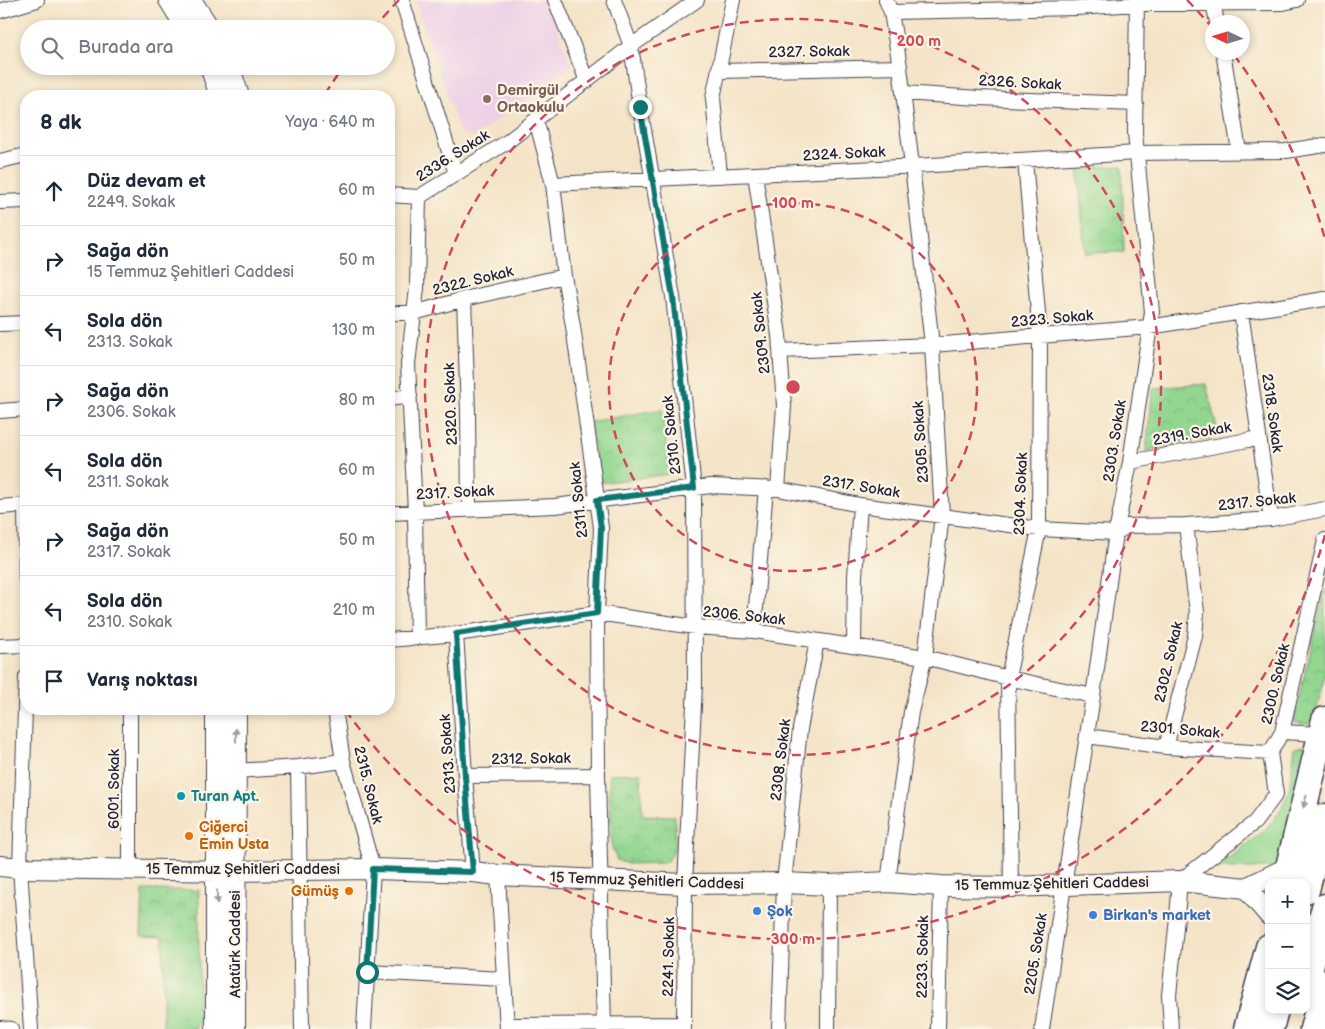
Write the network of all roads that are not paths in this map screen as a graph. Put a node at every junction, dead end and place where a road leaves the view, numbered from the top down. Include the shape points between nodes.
1 (37, 0) edge
2 (169, 0) edge
3 (191, 0) edge
4 (402, 0) edge
5 (555, 0) edge
6 (614, 0) edge
7 (697, 0) edge
8 (733, 0) edge
9 (1297, 0) edge
10 (1137, 2) edge
11 (1214, 3) junction
12 (1032, 4) edge
13 (968, 5) edge
14 (888, 6) edge
15 (0, 11) edge
16 (1216, 15) edge
17 (182, 20) edge
18 (204, 20) edge
19 (631, 46) junction
20 (1225, 60) edge
21 (900, 67) junction
22 (719, 71) junction
23 (213, 75) edge
24 (232, 75) edge
25 (587, 81) junction
26 (218, 90) edge
27 (237, 90) edge
28 (903, 93) junction
29 (1136, 104) junction
30 (536, 120) junction
31 (1325, 145) edge
32 (1239, 151) junction
33 (1137, 152) junction
34 (20, 157) edge
35 (1025, 160) junction
36 (0, 161) edge
37 (912, 166) junction
38 (456, 174) junction
39 (755, 174) junction
40 (720, 176) junction
41 (652, 179) junction
42 (553, 184) junction
43 (395, 195) edge
44 (419, 197) junction
45 (0, 202) edge
46 (20, 202) edge
47 (564, 276) junction
48 (464, 299) junction
49 (1325, 299) edge
50 (1241, 312) junction
51 (395, 313) edge
52 (414, 313) junction
53 (20, 323) edge
54 (0, 324) edge
55 (1150, 327) junction
56 (1040, 336) junction
57 (932, 345) junction
58 (780, 351) junction
59 (410, 396) junction
60 (395, 398) edge
61 (20, 409) edge
62 (0, 411) edge
63 (1259, 438) junction
64 (1130, 462) junction
65 (694, 488) junction
66 (772, 489) junction
67 (597, 500) junction
68 (860, 504) junction
69 (20, 506) edge
70 (0, 507) edge
71 (469, 509) junction
72 (1325, 509) edge
73 (395, 512) edge
74 (415, 512) junction
75 (942, 515) junction
76 (1271, 519) junction
77 (1186, 525) junction
78 (1039, 528) junction
79 (1116, 534) junction
80 (1325, 540) edge
81 (597, 613) junction
82 (695, 627) junction
83 (754, 631) junction
84 (456, 634) junction
85 (416, 638) junction
86 (395, 640) edge
87 (817, 641) junction
88 (20, 645) edge
89 (0, 646) edge
90 (854, 646) junction
91 (925, 657) junction
92 (1008, 678) junction
93 (1093, 696) junction
94 (25, 715) edge
95 (130, 715) edge
96 (216, 715) edge
97 (236, 715) edge
98 (336, 715) edge
99 (1323, 727) edge
100 (1282, 732) junction
101 (1087, 736) junction
102 (1166, 747) junction
103 (1270, 753) junction
104 (343, 761) junction
105 (298, 767) junction
106 (236, 771) junction
107 (598, 775) junction
108 (465, 776) junction
109 (1325, 818) edge
110 (0, 866) edge
111 (20, 868) junction
112 (130, 869) junction
113 (373, 869) junction
114 (298, 870) junction
115 (226, 871) junction
116 (473, 872) junction
117 (498, 875) junction
118 (1287, 875) edge
119 (1309, 879) edge
120 (600, 881) junction
121 (1180, 881) junction
122 (888, 882) junction
123 (784, 883) junction
124 (686, 884) junction
125 (829, 885) junction
126 (1063, 885) junction
127 (941, 886) junction
128 (1011, 887) junction
129 (1246, 888) junction
130 (1325, 908) edge
131 (1265, 910) edge
132 (1265, 962) edge
133 (1310, 969) edge
134 (367, 972) junction
135 (504, 979) junction
136 (1325, 983) edge
137 (1274, 1014) edge
138 (1299, 1014) edge
139 (684, 1026) edge
140 (507, 1027) edge
141 (604, 1027) edge
142 (0, 1028) edge
143 (11, 1029) edge
144 (31, 1029) edge
145 (216, 1029) edge
146 (235, 1029) edge
147 (302, 1029) edge
148 (364, 1029) edge
149 (779, 1029) edge
150 (828, 1029) edge
151 (938, 1029) edge
152 (1042, 1029) edge
153 (1171, 1029) edge
154 (1247, 1029) edge
155 (1270, 1029) edge
156 (1295, 1029) edge
157 (1313, 1029) edge

1 - 15 street
2 - 17 main road
3 - 18 main road
4 - 38 street
5 - 25 street
6 - 19 street, 2310. Sokak
7 - 19 street, 2336. Sokak
8 - 22 street
9 - 11 street
10 - 11 street
10 - 12 street via 1076,8
10 - 29 street, 2303. Sokak
11 - 16 street
12 - 13 street
13 - 14 street
14 - 21 street, 2305. Sokak
19 - 25 street, 2336. Sokak
19 - 41 street, 2310. Sokak
20 - 32 street
21 - 22 street, 2327. Sokak
21 - 28 street, 2305. Sokak
22 - 40 street via 713,98
23 - 26 main road
24 - 27 main road
25 - 30 street, 2336. Sokak
28 - 29 street, 2326. Sokak
28 - 37 street, 2305. Sokak
29 - 33 street, 2303. Sokak
30 - 38 street, 2336. Sokak
30 - 42 street, 2311. Sokak
31 - 32 street, 2324. Sokak via 1286,151
32 - 33 street, 2324. Sokak
33 - 35 street, 2324. Sokak
33 - 55 street, 2303. Sokak via 1152,312
34 - 36 street
35 - 37 street, 2324. Sokak
35 - 56 street, 2304. Sokak
37 - 39 street, 2324. Sokak
37 - 57 street, 2305. Sokak
38 - 44 street, 2336. Sokak
39 - 40 street, 2324. Sokak
39 - 58 street, 2309. Sokak
40 - 41 street, 2324. Sokak
41 - 42 street, 2324. Sokak
41 - 65 street, 2310. Sokak via 673,297
42 - 47 street, 2311. Sokak
43 - 44 street, 2336. Sokak
44 - 52 street
45 - 46 street
47 - 48 street, 2322. Sokak
47 - 67 street, 2311. Sokak
48 - 52 street, 2322. Sokak
48 - 71 street, 2320. Sokak
49 - 50 street, 2323. Sokak
50 - 55 street, 2323. Sokak
50 - 63 street, 2318. Sokak
51 - 52 street, 2322. Sokak
52 - 59 street via 408,364
53 - 54 street
55 - 56 street, 2323. Sokak
55 - 64 street, 2303. Sokak
56 - 57 street, 2323. Sokak
56 - 78 street, 2304. Sokak
57 - 58 street, 2323. Sokak
57 - 75 street, 2305. Sokak
58 - 66 street, 2309. Sokak via 784,406
59 - 60 street
59 - 74 street
61 - 62 street
63 - 64 street, 2319. Sokak
63 - 76 street, 2318. Sokak
64 - 79 street, 2303. Sokak
65 - 66 street, 2317. Sokak
65 - 67 street, 2317. Sokak
65 - 82 street, 2310. Sokak
66 - 68 street, 2317. Sokak
66 - 83 street, 2309. Sokak
67 - 71 street, 2317. Sokak via 554,506
67 - 81 street, 2311. Sokak via 601,528
68 - 75 street, 2317. Sokak
68 - 90 street
69 - 70 street
71 - 74 street, 2317. Sokak
72 - 76 street, 2317. Sokak
73 - 74 street, 2317. Sokak
74 - 85 street
75 - 78 street, 2317. Sokak
75 - 91 street, 2305. Sokak
76 - 77 street, 2317. Sokak
77 - 79 street, 2317. Sokak via 1127,526
77 - 102 street, 2302. Sokak via 1196,612 1195,636
78 - 79 street, 2317. Sokak
78 - 92 street, 2304. Sokak
79 - 93 street, 2303. Sokak
80 - 100 street, 2300. Sokak
81 - 82 street, 2306. Sokak
81 - 84 street, 2306. Sokak
81 - 107 street, 2311. Sokak
82 - 83 street, 2306. Sokak
82 - 124 street, 2310. Sokak
83 - 87 street, 2306. Sokak
84 - 85 street, 2306. Sokak
84 - 108 street, 2313. Sokak
85 - 86 street, 2306. Sokak
87 - 90 street, 2306. Sokak
87 - 123 street, 2308. Sokak via 800,729
88 - 89 street
90 - 91 street, 2306. Sokak
91 - 92 street, 2306. Sokak
91 - 122 street, 2305. Sokak via 911,712
92 - 93 street, 2306. Sokak
92 - 128 street, 2304. Sokak
93 - 101 street, 2303. Sokak
94 - 111 street
95 - 112 street, 6001. Sokak
96 - 115 main road, Atatürk Caddesi
106 -> 97 main road, Atatürk Caddesi
98 - 104 street, 2315. Sokak
99 - 100 street
99 -> 118 highway
100 - 103 street, 2300. Sokak
101 - 102 street, 2301. Sokak
101 - 126 street, 2303. Sokak
102 - 103 street, 2301. Sokak
103 - 121 street via 1276,794 1255,822
104 - 105 street
104 - 113 street, 2315. Sokak
105 - 106 street
105 - 114 street
106 - 115 main road, Atatürk Caddesi
107 - 108 street, 2312. Sokak
107 - 120 street, 2311. Sokak
108 - 116 street, 2313. Sokak
109 - 119 highway
110 - 111 main road, 15 Temmuz Şehitleri Caddesi
111 - 112 main road, 15 Temmuz Şehitleri Caddesi
111 - 144 street
112 - 115 main road, 15 Temmuz Şehitleri Caddesi
113 - 114 main road, 15 Temmuz Şehitleri Caddesi
113 - 116 main road, 15 Temmuz Şehitleri Caddesi
113 - 134 street, 2315. Sokak
114 - 115 main road, 15 Temmuz Şehitleri Caddesi
114 - 147 street
115 -> 145 main road, Atatürk Caddesi
115 - 146 main road, Atatürk Caddesi
116 - 117 main road, 15 Temmuz Şehitleri Caddesi
117 - 120 main road, 15 Temmuz Şehitleri Caddesi
117 - 135 street
118 - 129 main road
120 - 124 main road, 15 Temmuz Şehitleri Caddesi
120 - 141 street, 2311. Sokak
121 - 126 main road, 15 Temmuz Şehitleri Caddesi
121 - 129 main road, 15 Temmuz Şehitleri Caddesi
121 - 153 street via 1169,995
122 - 125 main road, 15 Temmuz Şehitleri Caddesi
122 - 127 main road, 15 Temmuz Şehitleri Caddesi
123 - 124 main road, 15 Temmuz Şehitleri Caddesi
123 - 125 main road, 15 Temmuz Şehitleri Caddesi
123 - 149 street, 2308. Sokak
124 - 139 street, 2241. Sokak
125 - 150 street
126 - 128 main road, 15 Temmuz Şehitleri Caddesi
126 - 152 street, 2205. Sokak
127 - 128 main road, 15 Temmuz Şehitleri Caddesi
127 - 151 street, 2233. Sokak
129 - 131 main road
130 - 133 highway
132 - 154 highway
134 - 135 street
134 - 148 street, 2315. Sokak
135 - 140 street
136 - 157 highway
137 - 155 highway
138 - 156 highway
139 - 141 street
140 - 141 street
142 - 143 street

